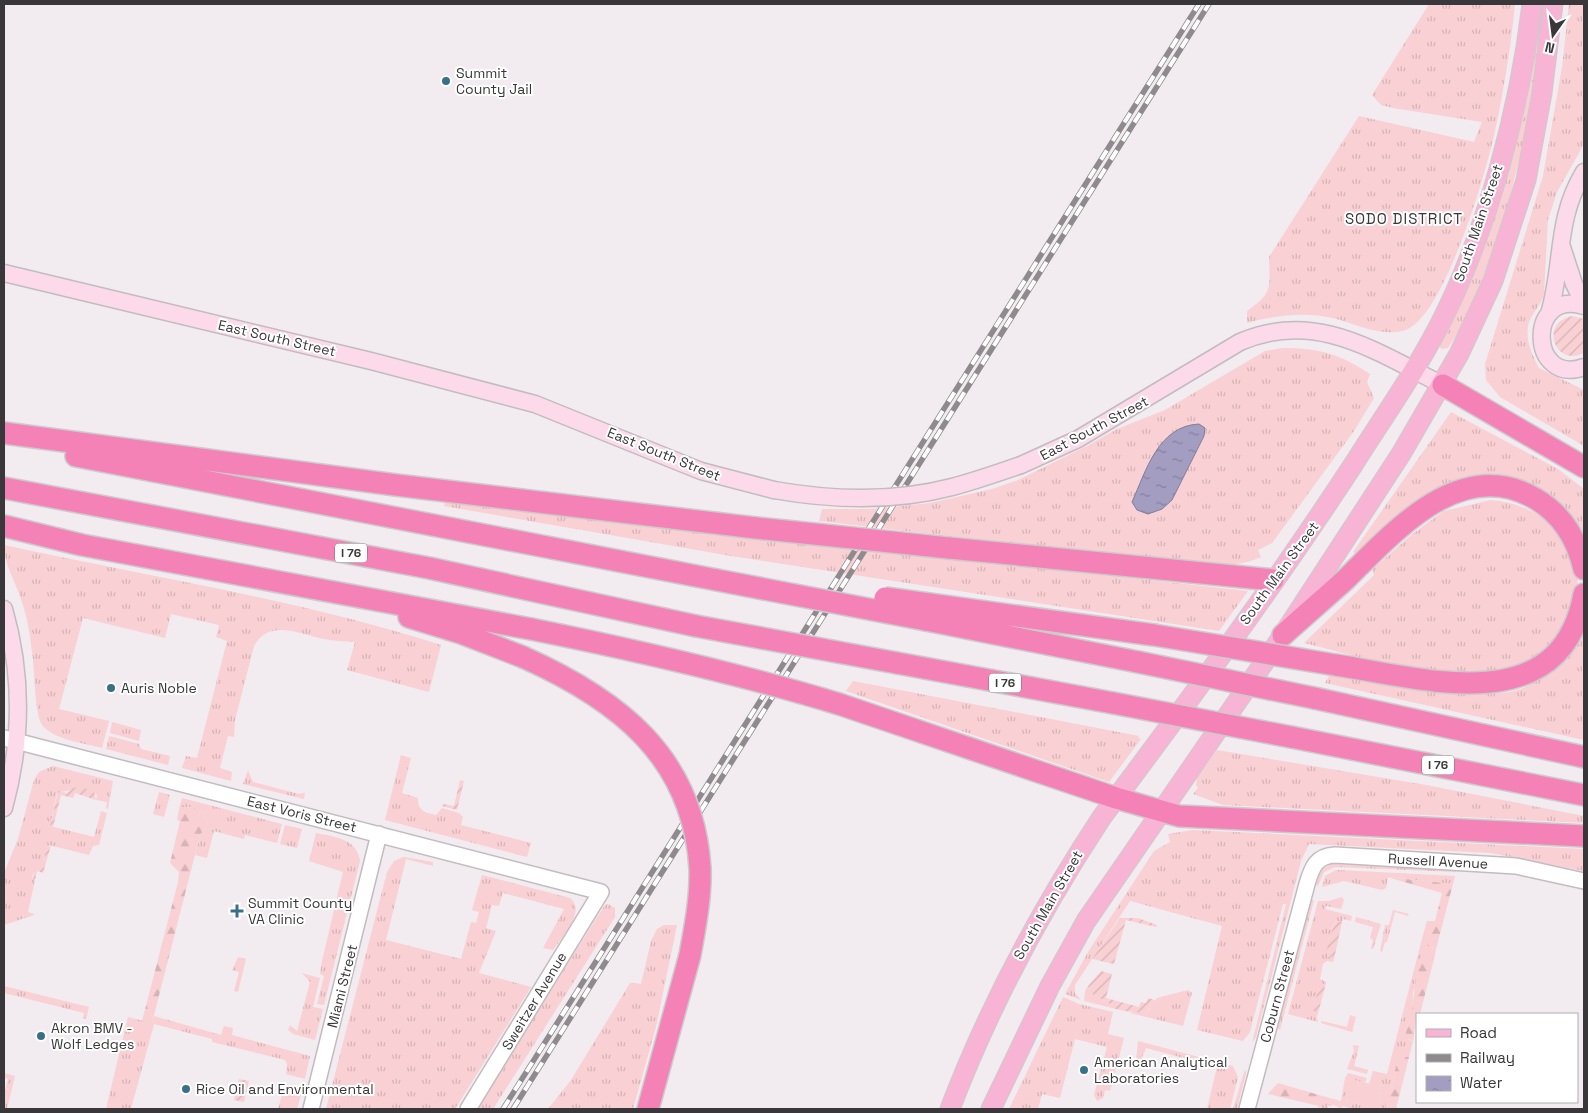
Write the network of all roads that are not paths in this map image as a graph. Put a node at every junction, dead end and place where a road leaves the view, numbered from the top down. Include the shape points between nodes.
1 (1532, 4) edge
2 (1553, 4) edge
3 (1584, 172) edge
4 (1562, 247) junction
5 (4, 273) edge
6 (1584, 305) edge
7 (1549, 314) junction
8 (1584, 367) edge
9 (1414, 370) junction
10 (1443, 385) junction
11 (4, 433) edge
12 (4, 443) edge
13 (1584, 467) edge
14 (4, 488) edge
15 (4, 526) edge
16 (1584, 569) edge
17 (251, 577) junction
18 (1274, 580) junction
19 (1584, 594) edge
20 (4, 609) edge
21 (928, 612) junction
22 (1283, 635) junction
23 (11, 740) edge
24 (1584, 757) edge
25 (1584, 795) edge
26 (1116, 798) junction
27 (4, 808) edge
28 (1160, 811) junction
29 (379, 834) junction
30 (1584, 836) edge
31 (1584, 881) edge
32 (1307, 884) joint
33 (601, 892) joint
34 (311, 1109) edge
35 (468, 1109) edge
36 (648, 1109) edge
37 (950, 1109) edge
38 (991, 1109) edge
39 (1247, 1109) edge

1 - 9 main road, South Main Street via 1514,114 1488,202 1451,301
2 - 10 main road via 1538,120 1515,219 1480,311
3 - 4 main road via 1564,218
4 - 6 main road
4 - 7 main road
5 - 9 main road, East South Street, bridge via 375,361 535,404 701,471 774,490 827,497 920,493 951,488 1021,466 1078,439 1255,335 1285,329 1319,331 1372,349
6 - 7 main road via 1568,305
7 - 8 main road via 1542,324 1540,338 1547,357 1567,369
9 - 10 main road, East South Street
9 - 18 main road, South Main Street
10 - 13 highway
10 - 22 main road
11 - 18 highway, bridge via 756,528
12 - 21 highway, bridge via 629,562
14 - 25 highway, I 76, bridge via 429,568 696,626
15 - 17 highway
16 - 22 highway via 1576,543 1565,524 1548,506 1505,488 1479,486 1464,489 1437,500 1407,521
17 - 26 highway, bridge via 670,658 839,704
17 - 36 highway, bridge via 408,617 523,657 564,676 610,704 653,744 667,764 687,809 700,868 699,901 690,955
18 - 26 main road, South Main Street
19 - 21 highway, bridge via 1578,622 1560,650 1532,672 1484,684 1154,635
20 - 23 main road via 16,671
21 - 24 highway, bridge via 1138,662
22 - 28 main road
23 - 27 main road
23 - 29 street, East Voris Street
26 - 28 highway
26 - 37 main road, South Main Street via 1074,859 1023,946 987,1018
28 - 30 highway via 1179,816 1232,820
28 - 38 main road via 1086,921 1050,986
29 - 33 street, East Voris Street
29 - 34 street, Miami Street
31 - 32 street, Russell Avenue via 1516,866 1335,855 1318,860
32 - 39 street, Coburn Street
33 - 35 street, Sweitzer Avenue

